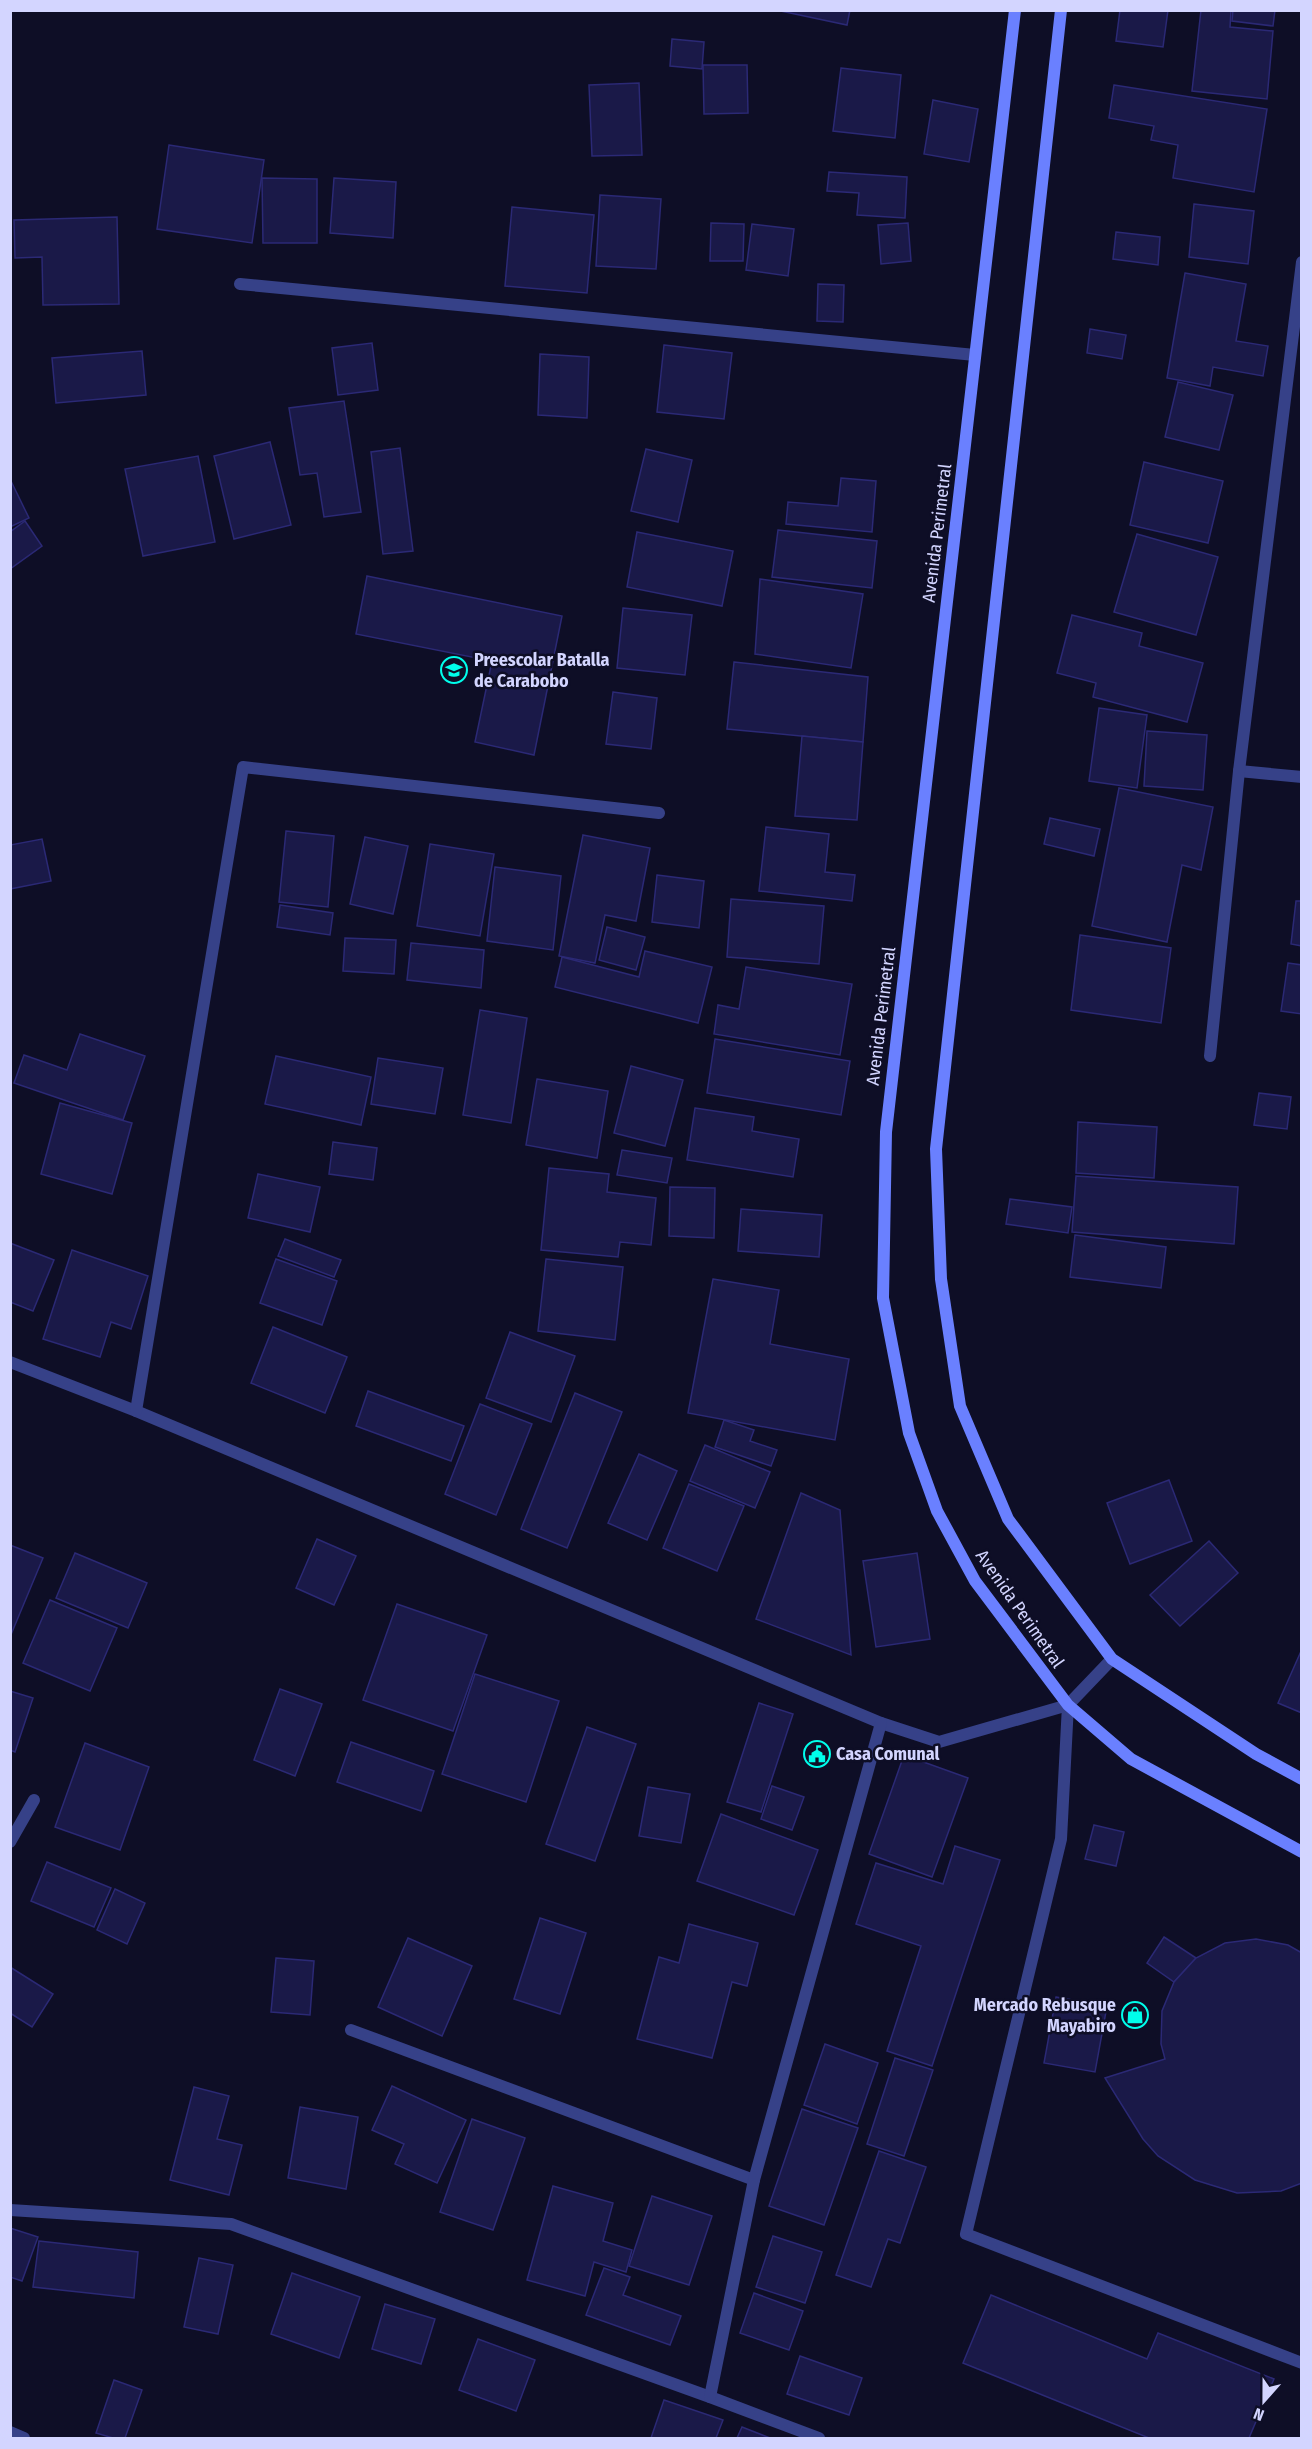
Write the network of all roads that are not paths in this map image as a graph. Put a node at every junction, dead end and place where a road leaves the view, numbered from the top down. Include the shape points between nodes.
1 (1015, 10) edge
2 (1061, 10) edge
3 (1302, 262) edge
4 (240, 284) dead end
5 (975, 355) junction
6 (1239, 771) junction
7 (1302, 777) edge
8 (659, 813) dead end
9 (1210, 1056) dead end
10 (10, 1362) edge
11 (136, 1411) junction
12 (1112, 1659) junction
13 (1068, 1705) junction
14 (881, 1723) junction
15 (1302, 1779) edge
16 (34, 1800) dead end
17 (10, 1842) edge
18 (1302, 1852) edge
19 (351, 2030) dead end
20 (754, 2180) junction
21 (10, 2210) edge
22 (1302, 2363) edge
23 (710, 2397) junction
24 (10, 2432) edge
25 (24, 2439) edge
26 (819, 2439) edge

1 - 5 main road, Avenida Perimetral
2 - 12 main road via 936,1149 940,1279 960,1406 1008,1519
3 - 6 street
4 - 5 street
5 - 13 main road, Avenida Perimetral via 886,1132 883,1298 909,1434 937,1511 975,1581
6 - 7 street
6 - 9 street
8 - 11 street via 243,767
10 - 11 street
11 - 14 street
12 - 13 street
12 - 15 main road via 1256,1754
13 - 14 street via 939,1742
13 - 18 main road, Avenida Perimetral via 1131,1759
13 - 22 street via 1061,1839 966,2234
14 - 20 street
16 - 17 street
19 - 20 street
20 - 23 street
21 - 23 street via 231,2224
23 - 26 street
24 - 25 street

